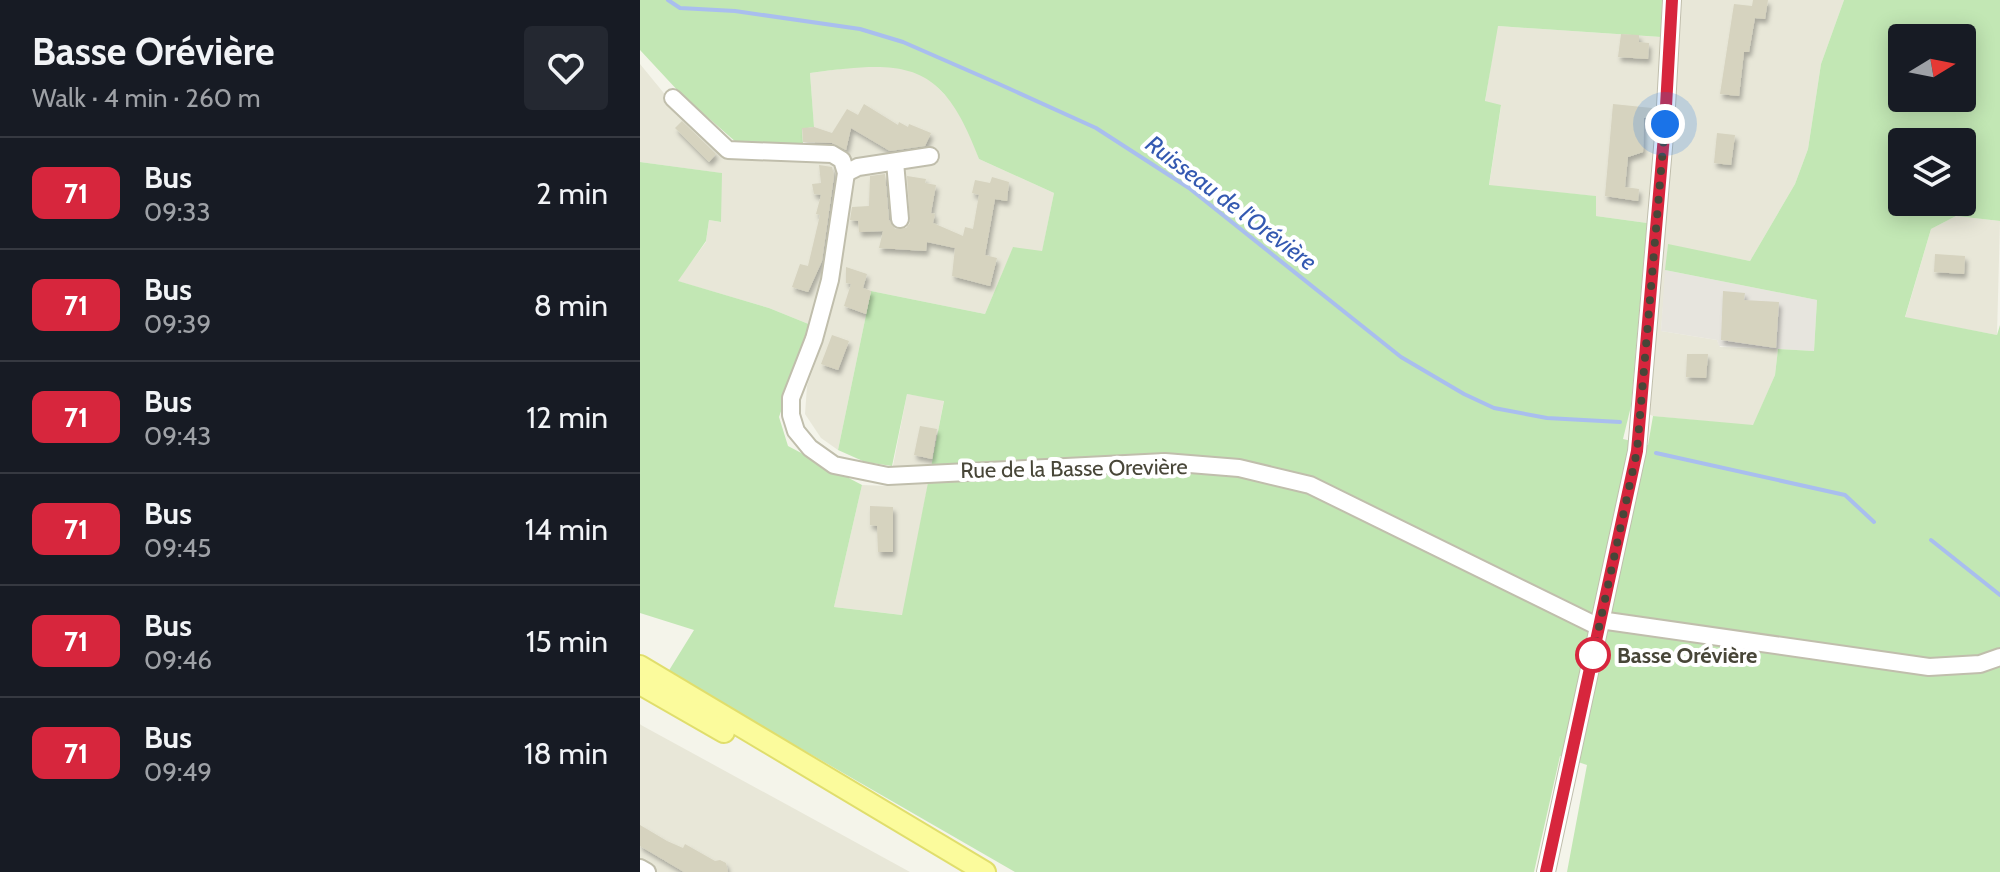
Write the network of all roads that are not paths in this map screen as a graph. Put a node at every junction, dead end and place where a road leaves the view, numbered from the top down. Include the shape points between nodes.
1 (1672, 0) edge
2 (673, 98) dead end
3 (930, 156) dead end
4 (895, 162) junction
5 (846, 173) junction
6 (900, 219) dead end
7 (1599, 624) junction
8 (2000, 657) edge
9 (640, 666) edge
10 (640, 684) edge
11 (885, 811) junction
12 (640, 868) edge
13 (647, 872) edge
14 (985, 872) edge
15 (1546, 872) edge

1 - 7 street via 1637,451
2 - 5 street via 728,150 832,154 842,160
3 - 4 street
4 - 5 street
4 - 6 street
5 - 7 street, Rue de la Basse Orevière via 830,280 791,398 796,431 834,465 888,476 1165,462 1239,468 1310,485 1549,606
7 - 8 street, Rue de la Basse Orevière via 1929,667 1980,664
7 - 15 street
9 - 11 main road
10 - 11 main road via 818,785
11 - 14 main road
12 - 13 street

